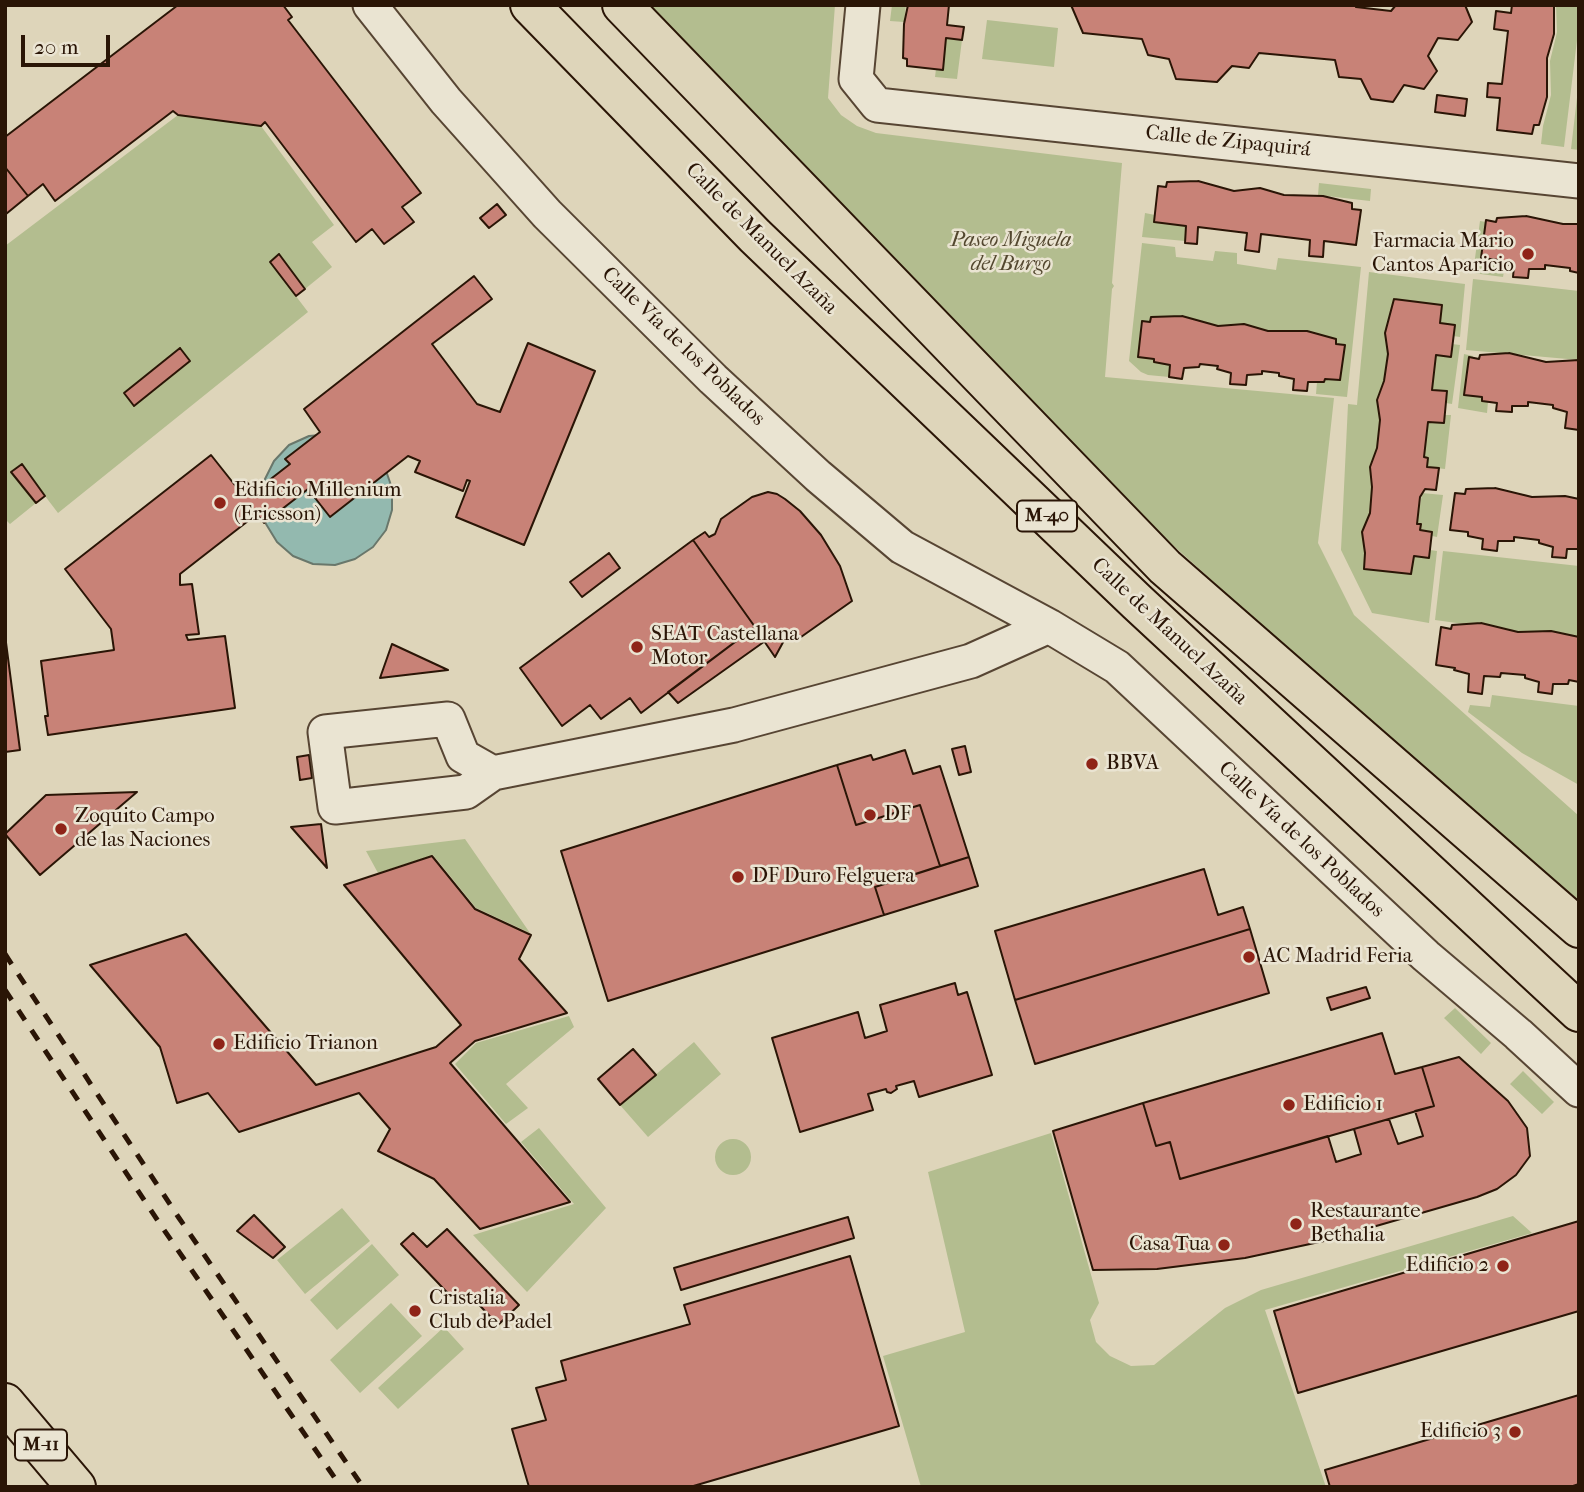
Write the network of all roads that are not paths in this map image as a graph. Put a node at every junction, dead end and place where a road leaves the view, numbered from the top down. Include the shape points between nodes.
1 (370, 5) edge
2 (530, 5) edge
3 (622, 5) edge
4 (863, 5) edge
5 (1579, 181) edge
6 (1049, 626) junction
7 (493, 773) junction
8 (1579, 928) edge
9 (1579, 1012) edge
10 (1579, 1090) edge
11 (5, 1404) edge
12 (76, 1487) edge

1 - 6 street, Calle Vía de los Poblados via 446,101 547,214 811,470 901,547
2 - 9 highway, Calle de Manuel Azaña / M-40 via 755,236 1137,602
3 - 8 highway, M-40 via 1165,567
4 - 5 street, Calle de Zipaquirá via 856,79 877,105
6 - 7 street via 971,661 734,725
6 - 10 street, Calle Vía de los Poblados via 1117,667 1426,956
7 - 7 street via 466,792 335,807 325,732 448,719 463,756
11 - 12 highway, M-11

